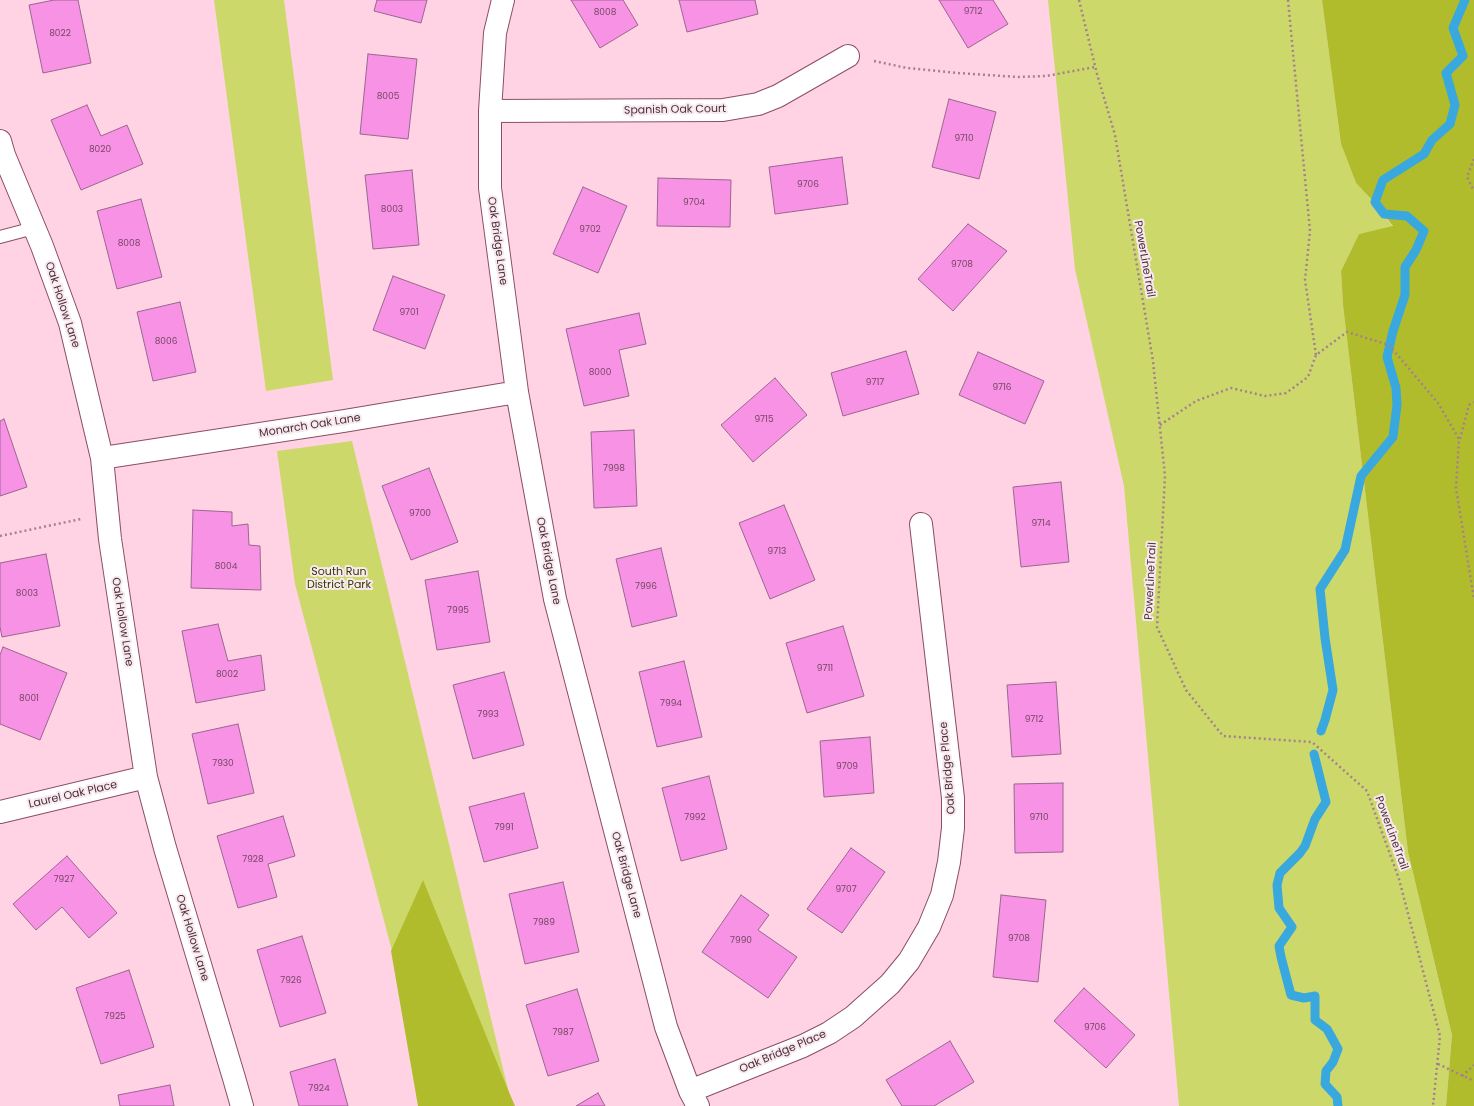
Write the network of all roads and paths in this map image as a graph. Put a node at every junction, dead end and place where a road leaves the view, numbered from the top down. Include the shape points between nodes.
1 (503, 0) edge
2 (1079, 0) edge
3 (1288, 0) edge
4 (848, 56) joint
5 (1095, 67) junction
6 (490, 111) junction
7 (0, 141) edge
8 (1474, 159) edge
9 (1474, 191) edge
10 (34, 228) junction
11 (0, 237) edge
12 (1316, 355) junction
13 (517, 392) junction
14 (1474, 402) edge
15 (1160, 425) junction
16 (1460, 439) junction
17 (102, 458) junction
18 (107, 513) junction
19 (921, 524) dead end
20 (0, 536) edge
21 (1474, 599) edge
22 (146, 777) junction
23 (0, 812) edge
24 (1438, 1064) junction
25 (1474, 1065) edge
26 (1462, 1076) junction
27 (1474, 1081) edge
28 (694, 1099) edge
29 (242, 1106) edge
30 (1434, 1106) edge

1 - 6 street, Oak Bridge Lane via 495,33
2 - 5 path, PowerLineTrail
3 - 12 path via 1310,231 1305,280
4 - 5 path via 907,68 1018,77 1046,76
4 - 6 street, Spanish Oak Court via 778,96 758,104 723,110
5 - 15 path, PowerLineTrail via 1115,135 1153,361
6 - 13 street, Oak Bridge Lane via 490,188
7 - 10 street, Oak Hollow Lane
8 - 9 path via 1467,177
10 - 11 lane
10 - 17 street, Oak Hollow Lane via 70,324
12 - 15 path via 1308,377 1286,393 1265,396 1231,388 1196,400
12 - 16 path via 1347,332 1390,345 1438,403
13 - 17 street, Monarch Oak Lane
13 - 28 street, Oak Bridge Lane via 557,607 666,1027
14 - 16 path via 1469,405
15 - 24 path, PowerLineTrail via 1165,476 1157,627 1186,690 1223,736 1312,742 1367,791 1399,879 1440,1036
16 - 21 path via 1456,488
17 - 18 street, Oak Hollow Lane
18 - 20 path
18 - 22 street, Oak Hollow Lane
19 - 28 street, Oak Bridge Place via 953,798 950,862 942,895 930,927 909,961 890,984 853,1017 829,1033
22 - 23 street, Laurel Oak Place
22 - 29 street, Oak Hollow Lane
24 - 26 path
24 - 30 path, PowerLineTrail
25 - 26 path
26 - 27 path

